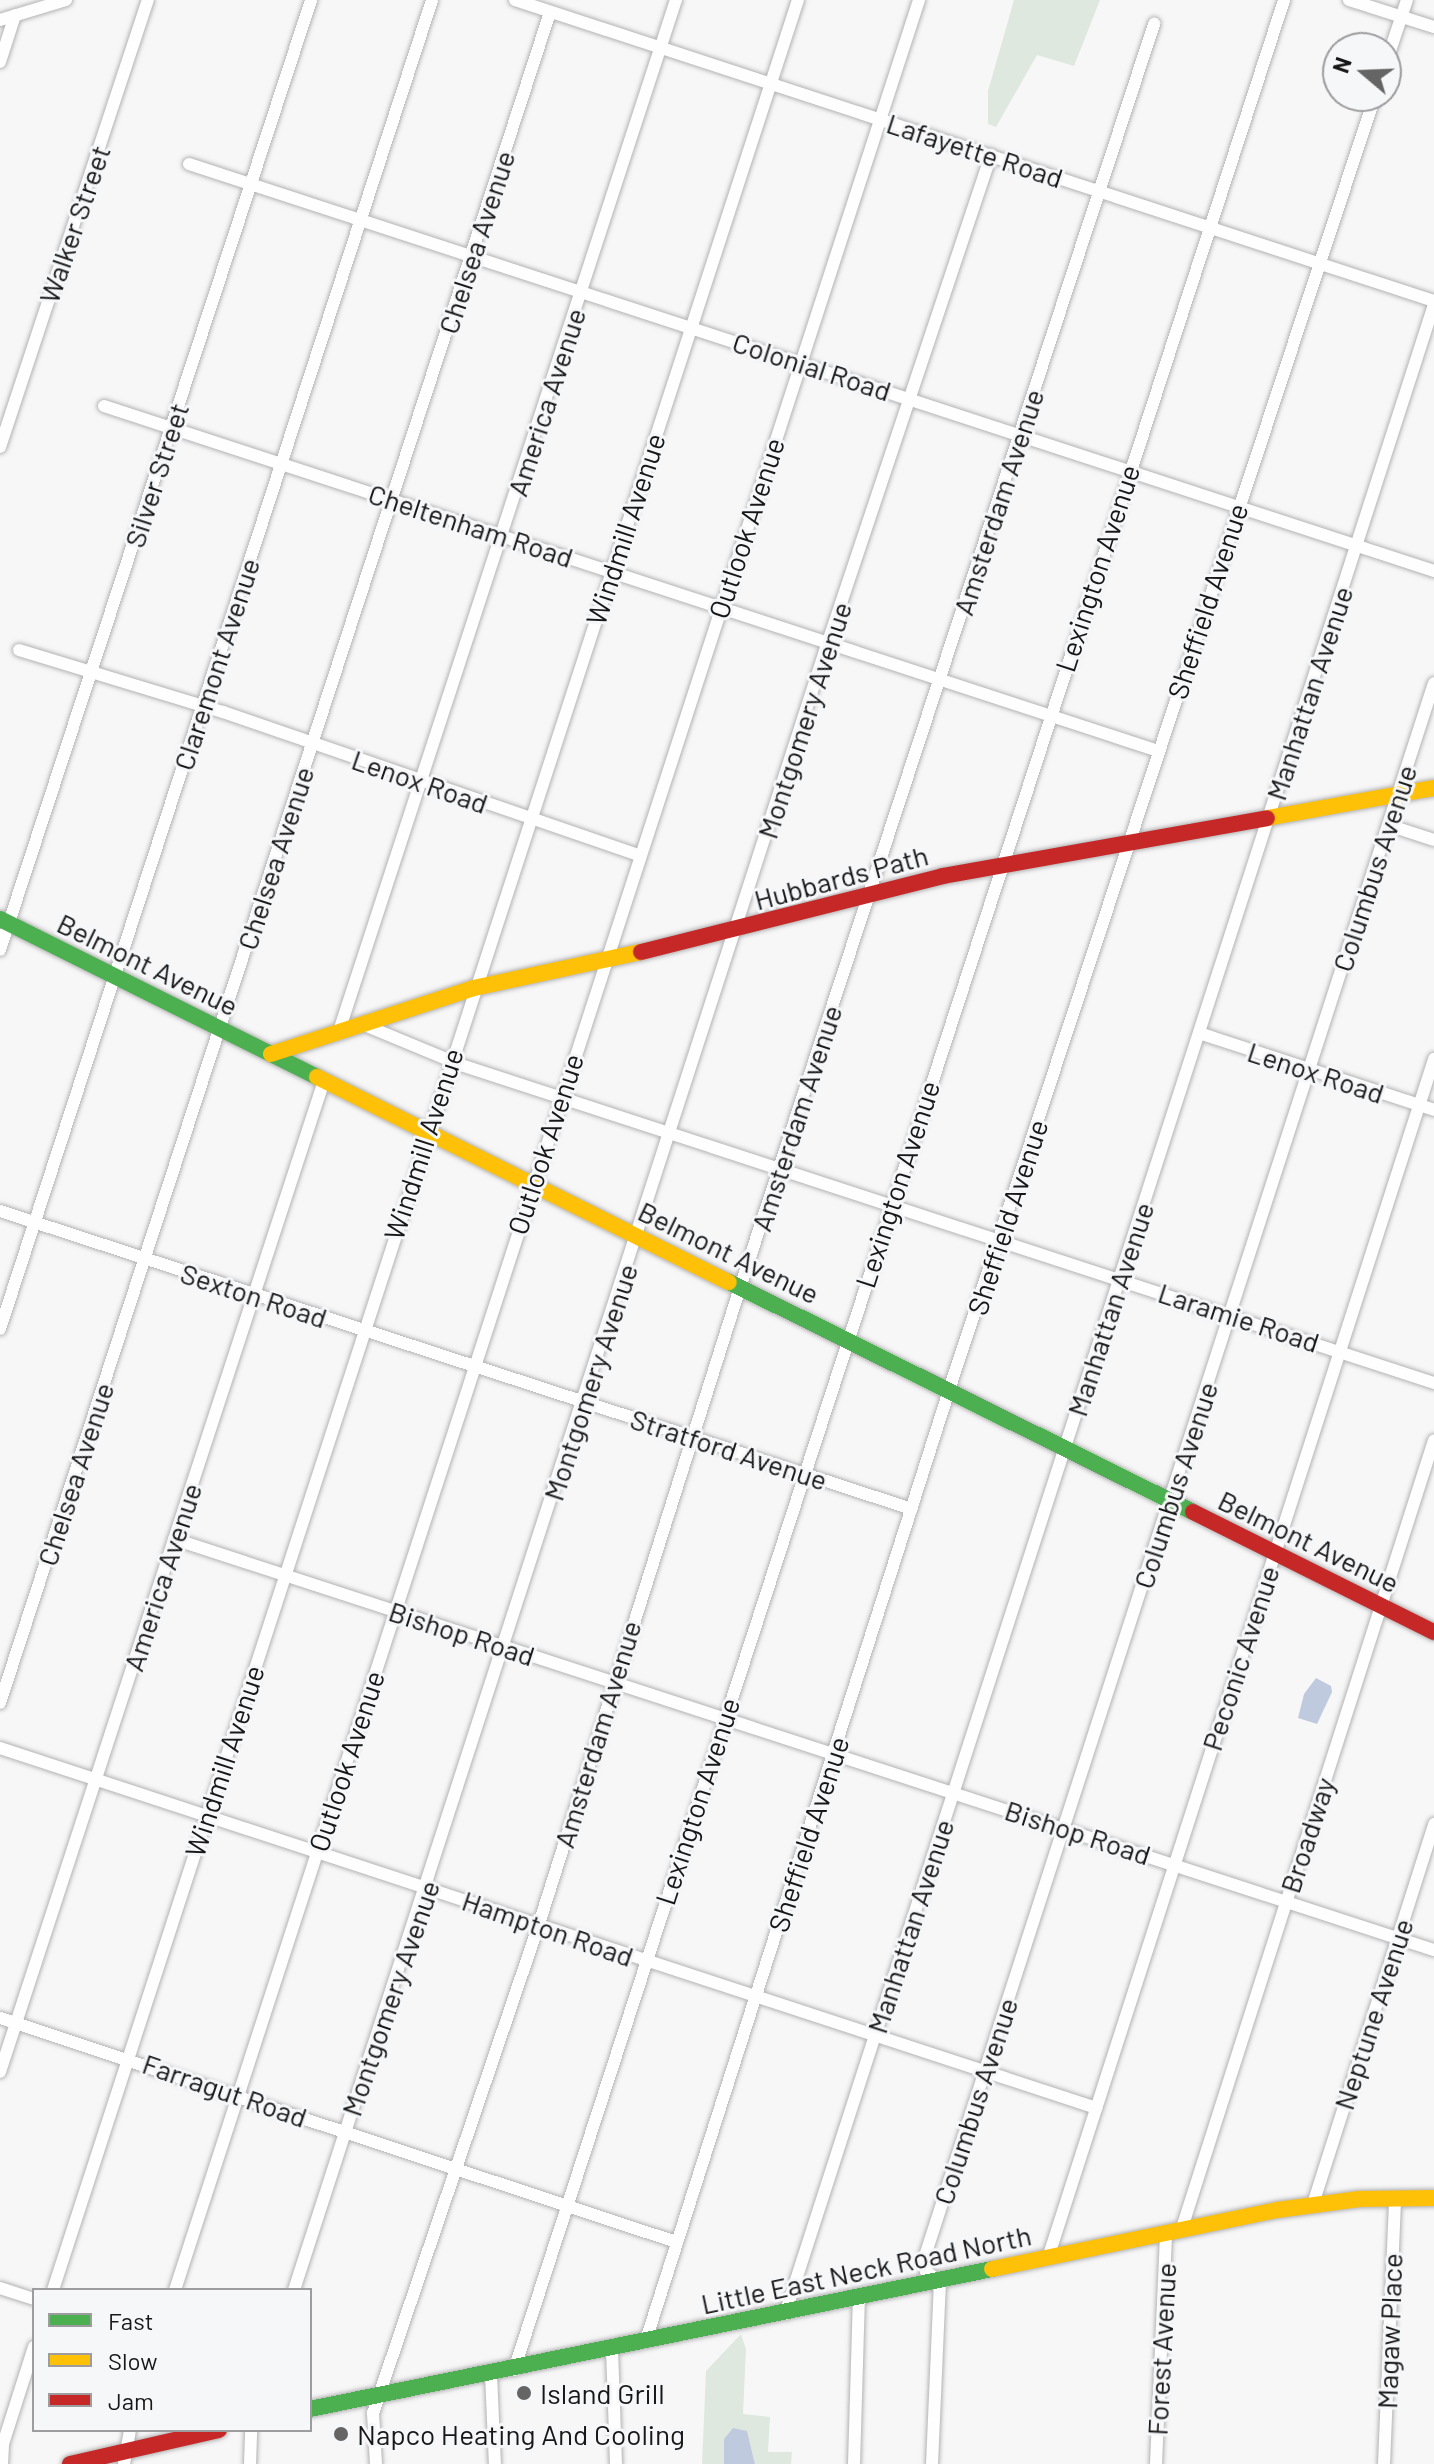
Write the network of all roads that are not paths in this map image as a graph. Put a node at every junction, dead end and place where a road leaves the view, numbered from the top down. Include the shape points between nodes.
1 (66, 0) edge
2 (148, 0) edge
3 (311, 0) edge
4 (432, 0) edge
5 (515, 0) edge
6 (676, 0) edge
7 (798, 0) edge
8 (919, 0) edge
9 (1284, 0) edge
10 (1349, 0) edge
11 (1407, 0) edge
12 (550, 12) junction
13 (15, 15) junction
14 (1401, 17) junction
15 (0, 20) edge
16 (1154, 24) dead end
17 (1434, 27) edge
18 (1396, 32) edge
19 (661, 47) junction
20 (0, 62) edge
21 (771, 83) junction
22 (1370, 112) edge
23 (880, 119) junction
24 (991, 155) junction
25 (189, 164) dead end
26 (251, 184) junction
27 (1099, 190) junction
28 (362, 220) junction
29 (1211, 226) junction
30 (472, 256) junction
31 (1318, 262) junction
32 (581, 292) junction
33 (1434, 303) edge
34 (691, 328) junction
35 (801, 362) junction
36 (911, 398) junction
37 (104, 406) dead end
38 (5, 415) edge
39 (171, 429) junction
40 (1021, 435) junction
41 (0, 447) edge
42 (282, 464) junction
43 (1130, 470) junction
44 (391, 499) junction
45 (1238, 507) junction
46 (502, 535) junction
47 (1357, 545) junction
48 (612, 570) junction
49 (1434, 571) edge
50 (719, 610) junction
51 (827, 645) junction
52 (19, 650) dead end
53 (91, 672) junction
54 (939, 681) junction
55 (1434, 683) edge
56 (202, 708) junction
57 (1048, 716) junction
58 (313, 743) junction
59 (1158, 751) junction
60 (419, 781) junction
61 (1434, 788) edge
62 (1397, 794) junction
63 (529, 818) junction
64 (1268, 819) junction
65 (1388, 825) junction
66 (1434, 840) edge
67 (1128, 845) junction
68 (638, 855) junction
69 (999, 866) junction
70 (869, 896) junction
71 (4, 922) edge
72 (735, 932) junction
73 (0, 950) edge
74 (604, 960) junction
75 (114, 976) junction
76 (474, 988) junction
77 (362, 1024) junction
78 (219, 1027) junction
79 (339, 1031) junction
80 (1199, 1033) junction
81 (271, 1054) junction
82 (1434, 1059) edge
83 (450, 1061) junction
84 (1309, 1069) junction
85 (324, 1081) junction
86 (560, 1097) junction
87 (1419, 1105) junction
88 (1434, 1110) edge
89 (427, 1132) junction
90 (670, 1132) junction
91 (780, 1168) junction
92 (533, 1184) junction
93 (890, 1204) junction
94 (0, 1211) edge
95 (34, 1222) junction
96 (637, 1236) junction
97 (1000, 1239) junction
98 (144, 1259) junction
99 (1119, 1278) junction
100 (741, 1287) junction
101 (253, 1295) junction
102 (1230, 1312) junction
103 (0, 1329) edge
104 (363, 1331) junction
105 (846, 1340) junction
106 (1339, 1349) junction
107 (473, 1366) junction
108 (1434, 1383) edge
109 (950, 1392) junction
110 (583, 1402) junction
111 (692, 1437) junction
112 (1434, 1440) edge
113 (1065, 1448) junction
114 (803, 1473) junction
115 (1169, 1500) junction
116 (912, 1509) junction
117 (174, 1539) junction
118 (1274, 1553) junction
119 (285, 1575) junction
120 (1381, 1606) junction
121 (395, 1611) junction
122 (1434, 1632) edge
123 (503, 1647) junction
124 (613, 1683) junction
125 (0, 1703) edge
126 (724, 1718) junction
127 (0, 1748) edge
128 (833, 1754) junction
129 (97, 1782) junction
130 (954, 1792) junction
131 (206, 1816) junction
132 (1434, 1824) edge
133 (1063, 1827) junction
134 (318, 1849) junction
135 (1173, 1863) junction
136 (427, 1886) junction
137 (1286, 1900) junction
138 (539, 1924) junction
139 (1397, 1937) junction
140 (1434, 1950) edge
141 (645, 1961) junction
142 (756, 1997) junction
143 (0, 2018) edge
144 (16, 2023) junction
145 (875, 2036) junction
146 (128, 2058) junction
147 (0, 2072) edge
148 (984, 2072) junction
149 (238, 2095) junction
150 (1096, 2108) junction
151 (345, 2130) junction
152 (456, 2167) junction
153 (1395, 2197) junction
154 (1434, 2198) edge
155 (1313, 2204) junction
156 (567, 2205) junction
157 (1174, 2232) junction
158 (676, 2242) junction
159 (1048, 2258) junction
160 (940, 2282) junction
161 (0, 2288) edge
162 (54, 2288) edge
163 (176, 2288) edge
164 (295, 2288) edge
165 (32, 2298) edge
166 (859, 2298) junction
167 (785, 2314) junction
168 (646, 2340) junction
169 (612, 2349) junction
170 (32, 2353) edge
171 (514, 2370) junction
172 (491, 2374) junction
173 (381, 2394) junction
174 (312, 2409) edge
175 (130, 2432) edge
176 (212, 2432) edge
177 (251, 2432) edge
178 (123, 2458) edge
179 (2, 2464) edge
180 (70, 2464) edge
181 (250, 2464) edge
182 (376, 2464) edge
183 (495, 2464) edge
184 (616, 2464) edge
185 (854, 2464) edge
186 (932, 2464) edge
187 (1156, 2464) edge
188 (1384, 2464) edge

1 - 13 street
2 - 38 street, Walker Street
3 - 26 street, Silver Street
4 - 28 street, Claremont Avenue
5 - 12 street, Lafayette Road
6 - 19 street, America Avenue
7 - 21 street, Windmill Avenue
8 - 23 street, Outlook Avenue
9 - 29 street, Lexington Avenue
10 - 14 street
11 - 14 street
12 - 19 street, Lafayette Road
12 - 30 street, Chelsea Avenue
13 - 15 street
13 - 20 street
14 - 17 street
14 - 18 street
16 - 27 street, Amsterdam Avenue
19 - 21 street, Lafayette Road
19 - 32 street, America Avenue
21 - 23 street, Lafayette Road
21 - 34 street, Windmill Avenue
22 - 31 street, Sheffield Avenue
23 - 24 street, Lafayette Road
23 - 35 street, Outlook Avenue
24 - 27 street, Lafayette Road
24 - 36 street, Montgomery Avenue
25 - 26 street, Colonial Road
26 - 28 street, Colonial Road
26 - 39 street, Silver Street
27 - 29 street, Lafayette Road
27 - 40 street, Amsterdam Avenue
28 - 30 street, Colonial Road
28 - 42 street, Claremont Avenue
29 - 31 street, Lafayette Road
29 - 43 street, Lexington Avenue
30 - 32 street, Colonial Road
30 - 44 street, Chelsea Avenue
31 - 33 street, Lafayette Road
31 - 45 street, Sheffield Avenue
32 - 34 street, Colonial Road
32 - 46 street, America Avenue
33 - 47 street, Manhattan Avenue
34 - 35 street, Colonial Road
34 - 48 street, Windmill Avenue
35 - 36 street, Colonial Road
35 - 50 street, Outlook Avenue
36 - 40 street, Colonial Road
36 - 51 street, Montgomery Avenue
37 - 39 street, Cheltenham Road
38 - 41 street, Walker Street
39 - 42 street, Cheltenham Road
39 - 53 street, Silver Street
40 - 43 street, Colonial Road
40 - 54 street, Amsterdam Avenue
42 - 44 street, Cheltenham Road
42 - 56 street, Claremont Avenue
43 - 45 street, Colonial Road
43 - 57 street, Lexington Avenue
44 - 46 street, Cheltenham Road
44 - 58 street, Chelsea Avenue
45 - 47 street, Colonial Road
45 - 59 street, Sheffield Avenue
46 - 48 street, Cheltenham Road
46 - 60 street, America Avenue
47 - 49 street, Colonial Road
47 - 64 street, Manhattan Avenue
48 - 50 street, Cheltenham Road
48 - 63 street, Windmill Avenue
50 - 51 street, Cheltenham Road
50 - 68 street, Outlook Avenue
51 - 54 street, Cheltenham Road
51 - 72 street, Montgomery Avenue
52 - 53 street, Lenox Road
53 - 56 street, Lenox Road
53 - 71 street, Silver Street
54 - 57 street, Cheltenham Road
54 - 70 street, Amsterdam Avenue
55 - 62 street, Columbus Avenue
56 - 58 street, Lenox Road
56 - 75 street, Claremont Avenue
57 - 59 street, Cheltenham Road
57 - 69 street, Lexington Avenue
58 - 60 street, Lenox Road
58 - 78 street, Chelsea Avenue
59 - 67 street, Sheffield Avenue
60 - 63 street, Lenox Road
60 - 79 street, America Avenue
61 - 62 main road, Hubbards Path
62 - 64 main road, Hubbards Path
62 - 65 street, Columbus Avenue
63 - 68 street, Lenox Road
63 - 76 street, Windmill Avenue
64 - 67 main road, Hubbards Path
64 - 80 street, Manhattan Avenue
65 - 66 street
65 - 84 street, Columbus Avenue
67 - 69 main road, Hubbards Path
67 - 97 street, Sheffield Avenue
68 - 74 street, Outlook Avenue
69 - 70 main road, Hubbards Path
69 - 93 street, Lexington Avenue
70 - 72 main road, Hubbards Path
70 - 91 street, Amsterdam Avenue
71 - 73 street, Silver Street
71 - 75 main road, Belmont Avenue
72 - 74 main road, Hubbards Path
72 - 90 street, Montgomery Avenue
74 - 76 main road, Hubbards Path
74 - 86 street, Outlook Avenue
75 - 78 main road, Belmont Avenue
75 - 95 street, Claremont Avenue
76 - 77 main road, Hubbards Path
76 - 83 street, Windmill Avenue
77 - 79 main road, Hubbards Path
77 - 83 street, Laramie Road
78 - 81 main road, Belmont Avenue
78 - 98 street, Chelsea Avenue
79 - 81 main road, Hubbards Path
80 - 84 street, Lenox Road
80 - 99 street, Manhattan Avenue
81 - 85 main road, Belmont Avenue
82 - 87 street, Peconic Avenue
83 - 86 street, Laramie Road
83 - 89 street, Windmill Avenue
84 - 87 street, Lenox Road
84 - 102 street, Columbus Avenue
85 - 89 main road, Belmont Avenue
85 - 101 street, America Avenue
86 - 90 street, Laramie Road
86 - 92 street, Outlook Avenue
87 - 88 street, Lenox Road
87 - 106 street, Peconic Avenue
89 - 92 main road, Belmont Avenue
89 - 104 street, Windmill Avenue
90 - 91 street, Laramie Road
90 - 96 street, Montgomery Avenue
91 - 93 street, Laramie Road
91 - 100 street, Amsterdam Avenue
92 - 96 main road, Belmont Avenue
92 - 107 street, Outlook Avenue
93 - 97 street, Laramie Road
93 - 105 street, Lexington Avenue
94 - 95 street
95 - 98 street
95 - 103 street, Claremont Avenue
96 - 100 main road, Belmont Avenue
96 - 110 street, Montgomery Avenue
97 - 99 street, Laramie Road
97 - 109 street, Sheffield Avenue
98 - 101 street, Sexton Road
98 - 125 street, Chelsea Avenue
99 - 102 street, Laramie Road
99 - 113 street, Manhattan Avenue
100 - 105 main road, Belmont Avenue
100 - 111 street, Amsterdam Avenue
101 - 104 street, Sexton Road
101 - 117 street, America Avenue
102 - 106 street, Laramie Road
102 - 115 street, Columbus Avenue
104 - 107 street, Stratford Avenue
104 - 119 street, Windmill Avenue
105 - 109 main road, Belmont Avenue
105 - 114 street, Lexington Avenue
106 - 108 street, Laramie Road
106 - 118 street, Peconic Avenue
107 - 110 street, Stratford Avenue
107 - 121 street, Outlook Avenue
109 - 113 main road, Belmont Avenue
109 - 116 street, Sheffield Avenue
110 - 111 street, Stratford Avenue
110 - 123 street, Montgomery Avenue
111 - 114 street, Stratford Avenue
111 - 124 street, Amsterdam Avenue
112 - 120 street, Broadway
113 - 115 main road, Belmont Avenue
113 - 130 street, Manhattan Avenue
114 - 116 street, Stratford Avenue
114 - 126 street, Lexington Avenue
115 - 118 main road, Belmont Avenue
115 - 133 street, Columbus Avenue
116 - 128 street, Sheffield Avenue
117 - 119 street, Bishop Road
117 - 129 street, America Avenue
118 - 120 main road, Belmont Avenue
118 - 135 street, Peconic Avenue
119 - 121 street, Bishop Road
119 - 131 street, Windmill Avenue
120 - 122 main road, Belmont Avenue
120 - 137 street, Broadway
121 - 123 street, Bishop Road
121 - 134 street, Outlook Avenue
123 - 124 street, Bishop Road
123 - 136 street, Montgomery Avenue
124 - 126 street, Bishop Road
124 - 138 street, Amsterdam Avenue
126 - 128 street, Bishop Road
126 - 141 street, Lexington Avenue
127 - 129 street, Hampton Road
128 - 130 street, Bishop Road
128 - 142 street, Sheffield Avenue
129 - 131 street, Hampton Road
129 - 144 street, America Avenue
130 - 133 street, Bishop Road
130 - 145 street, Manhattan Avenue
131 - 134 street, Hampton Road
131 - 146 street, Windmill Avenue
132 - 139 street, Neptune Avenue
133 - 135 street, Bishop Road
133 - 148 street, Columbus Avenue
134 - 136 street, Hampton Road
134 - 149 street, Outlook Avenue
135 - 137 street, Bishop Road
135 - 150 street, Peconic Avenue
136 - 138 street, Hampton Road
136 - 151 street, Montgomery Avenue
137 - 139 street, Bishop Road
137 - 157 street, Broadway
138 - 141 street, Hampton Road
138 - 152 street, Amsterdam Avenue
139 - 140 street, Bishop Road
139 - 155 street, Neptune Avenue
141 - 142 street, Hampton Road
141 - 156 street, Lexington Avenue
142 - 145 street, Hampton Road
142 - 158 street, Sheffield Avenue
143 - 144 street, Farragut Road
144 - 146 street, Farragut Road
144 - 147 street, America Avenue
145 - 148 street, Hampton Road
145 - 167 street, Manhattan Avenue
146 - 149 street, Farragut Road
146 - 162 street, Windmill Avenue
148 - 150 street, Hampton Road
148 - 160 street, Columbus Avenue via 925,2256 926,2271
149 - 151 street, Farragut Road
149 - 163 street, Outlook Avenue
150 - 159 street, Peconic Avenue
151 - 152 street, Farragut Road
151 - 164 street, Montgomery Avenue
152 - 156 street, Farragut Road
152 - 173 street, Amsterdam Avenue
153 - 154 main road, Little East Neck Road North
153 - 155 main road, Little East Neck Road North
153 - 188 street, Magaw Place
155 - 157 main road, Little East Neck Road North
156 - 158 street, Farragut Road
156 - 171 street, Lexington Avenue
157 - 159 main road, Little East Neck Road North
157 - 187 street, Forest Avenue
158 - 168 street, Sheffield Avenue
159 - 160 main road, Little East Neck Road North
160 - 166 main road, Little East Neck Road North
160 - 186 street
161 - 165 street
166 - 167 main road, Little East Neck Road North
166 - 185 street
167 - 168 main road, Little East Neck Road North
168 - 169 main road, Little East Neck Road North
169 - 171 main road, Little East Neck Road North
169 - 184 street
170 - 179 street via 3,2444
171 - 172 main road, Little East Neck Road North
172 - 173 main road, Little East Neck Road North
172 - 183 street
173 - 174 main road, Little East Neck Road North
173 - 182 street, Amsterdam Avenue via 373,2413
175 - 178 street
176 - 178 main road
177 - 181 street
178 - 180 main road

